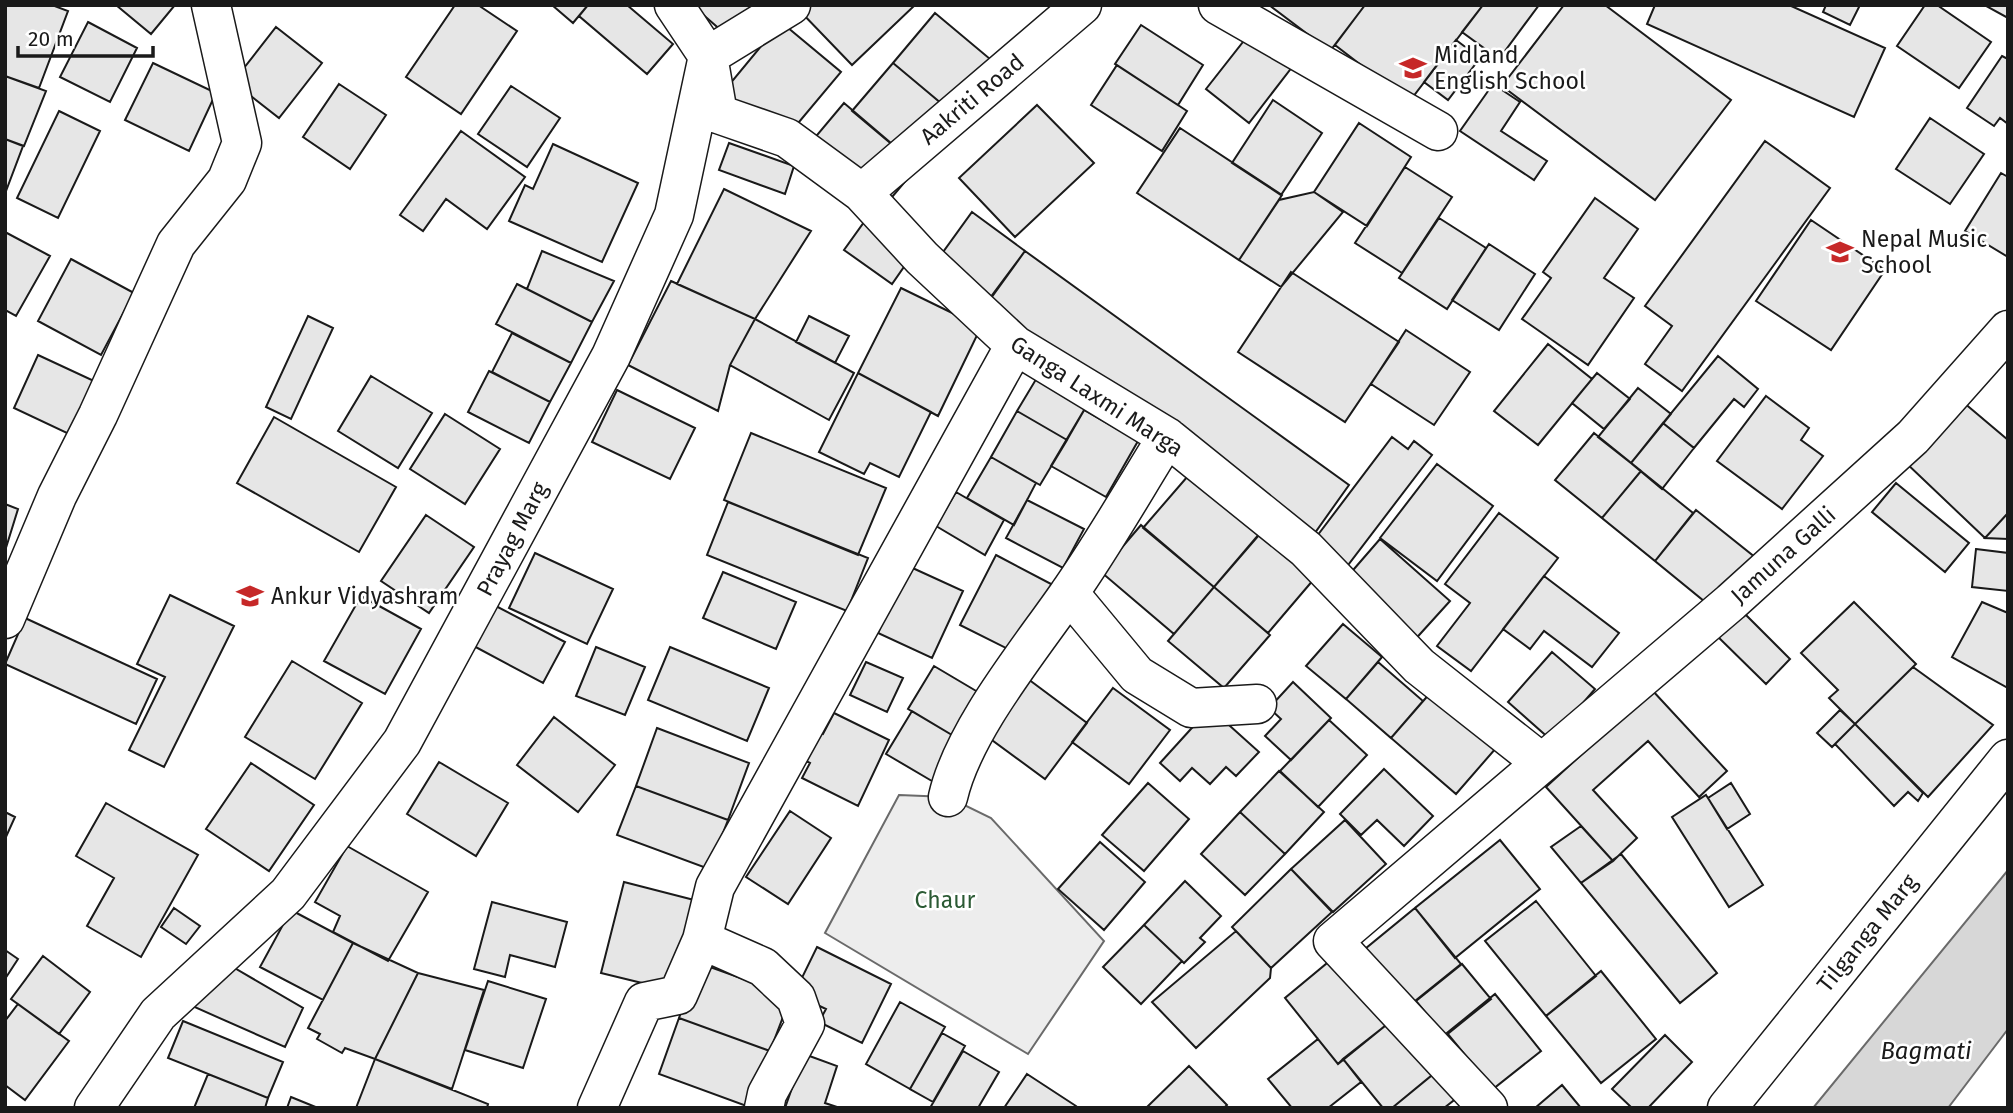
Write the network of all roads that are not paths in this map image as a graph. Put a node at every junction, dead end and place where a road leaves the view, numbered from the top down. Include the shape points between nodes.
1 (211, 5) edge
2 (674, 5) edge
3 (791, 5) edge
4 (1082, 5) edge
5 (1218, 5) edge
6 (708, 56) junction
7 (1438, 131) dead end
8 (862, 193) junction
9 (2008, 330) edge
10 (1015, 345) junction
11 (1167, 437) junction
12 (1069, 593) junction
13 (5, 618) edge
14 (1258, 704) dead end
15 (2008, 759) edge
16 (1542, 763) junction
17 (948, 797) dead end
18 (702, 940) junction
19 (94, 1108) edge
20 (597, 1108) edge
21 (764, 1108) edge
22 (1488, 1108) edge
23 (1727, 1108) edge

1 - 13 street via 243,143 227,180 176,244
2 - 6 street
3 - 6 street
4 - 8 street, Aakriti Road
5 - 7 street
6 - 8 street, Ganga Laxmi Marga via 718,114 787,138
6 - 19 street, Prayag Marg via 674,215 611,356 402,743 288,894 158,1014
8 - 10 street, Ganga Laxmi Marga via 922,258
9 - 16 street, Jamuna Galli via 1913,437 1731,602
10 - 11 street, Ganga Laxmi Marga
10 - 18 street via 715,887
11 - 12 street
11 - 16 street, Ganga Laxmi Marga via 1306,550 1419,666
12 - 14 street via 1137,675 1191,708
12 - 17 street via 985,715 951,780
15 - 23 street, Tilganga Marg
16 - 22 street, Jamuna Galli via 1334,941
18 - 20 street via 678,995 644,1002
18 - 21 street via 763,967 796,998 805,1024

